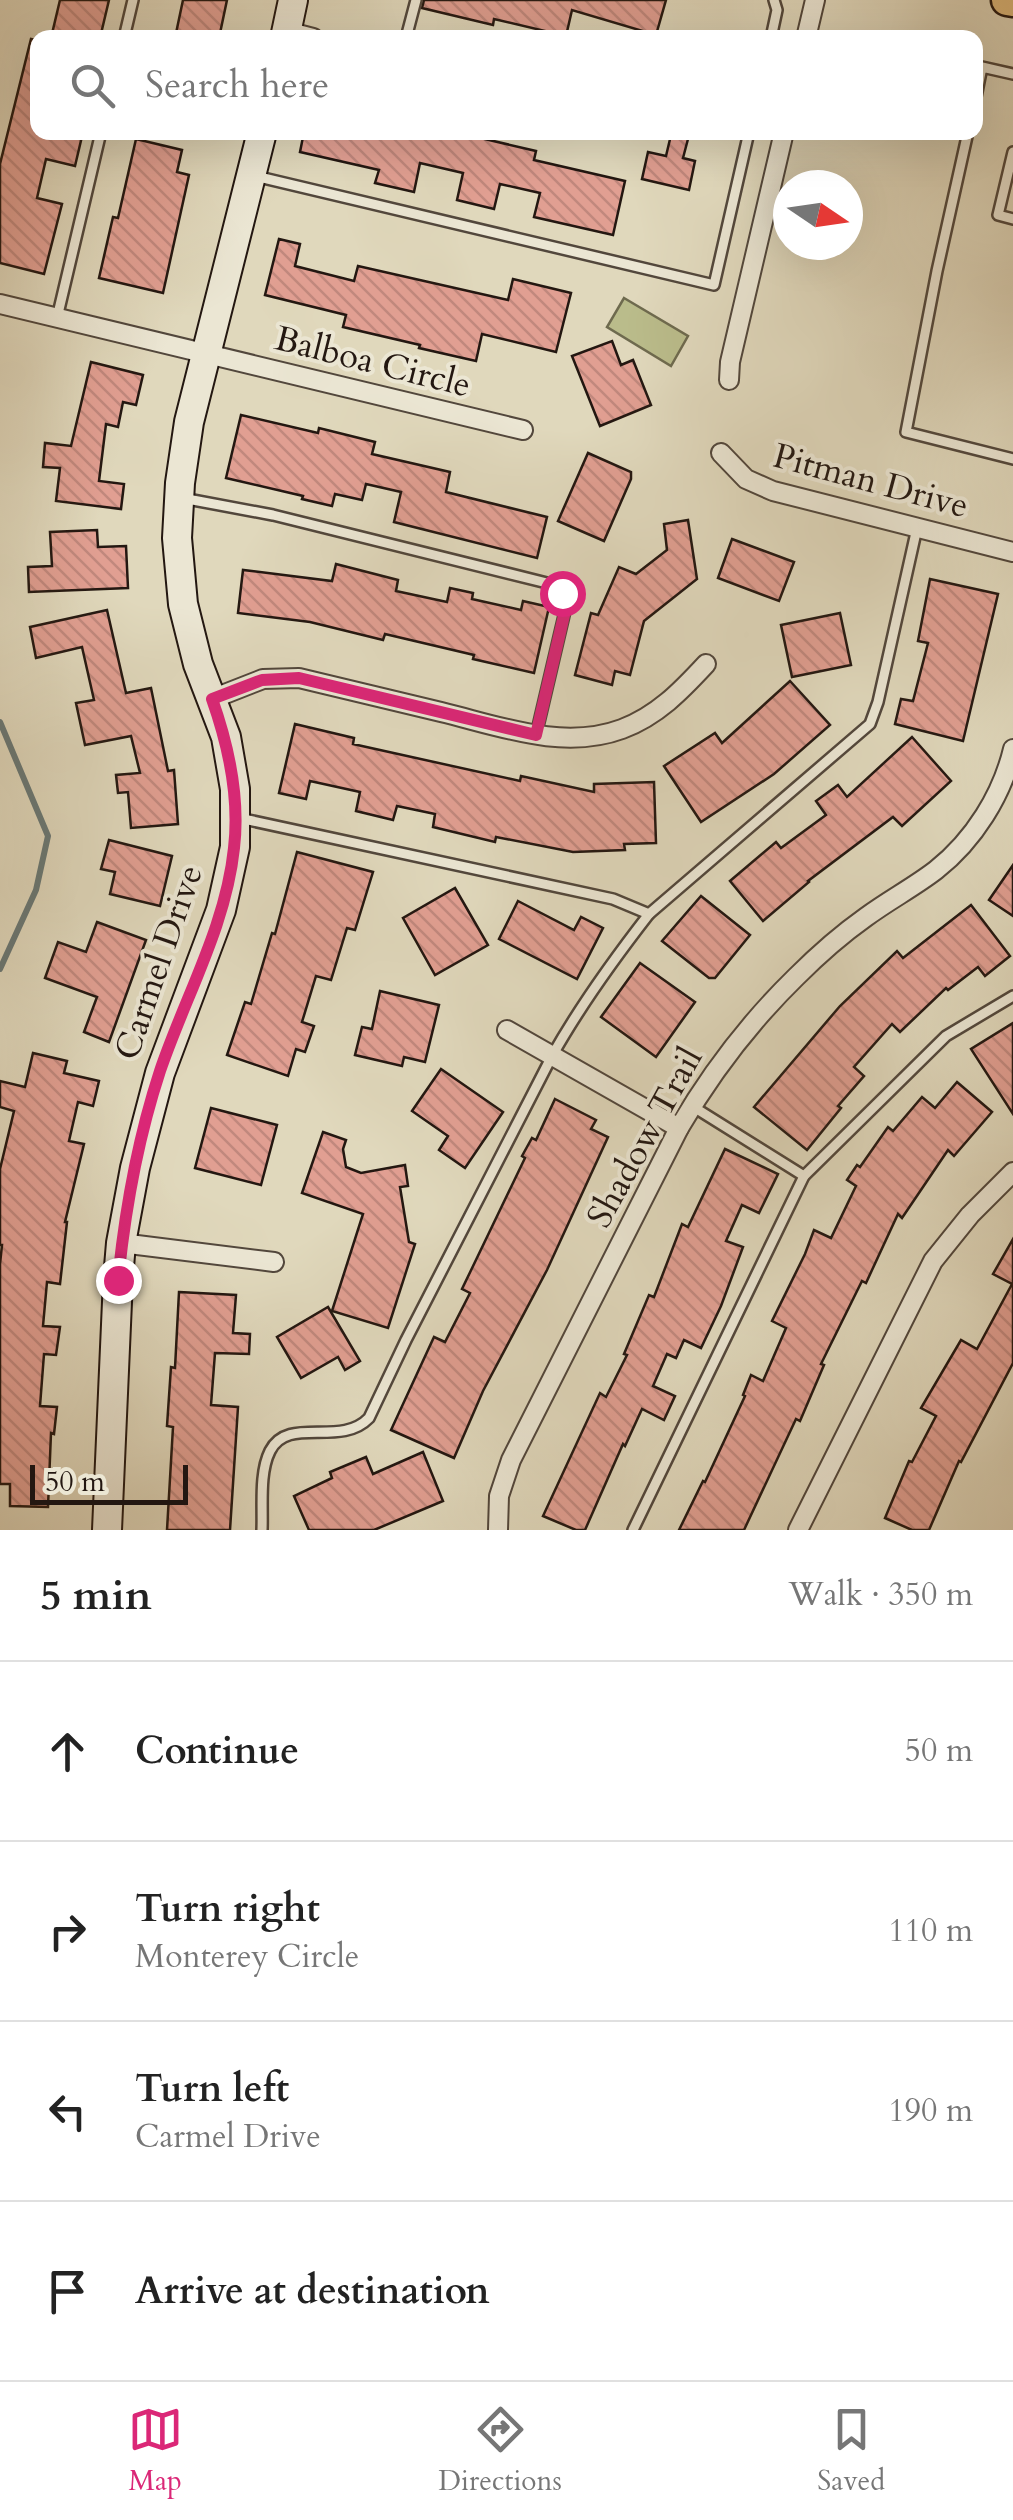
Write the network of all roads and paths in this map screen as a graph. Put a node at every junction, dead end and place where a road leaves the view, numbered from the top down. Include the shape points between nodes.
1 (133, 0) edge
2 (293, 0) edge
3 (416, 0) edge
4 (774, 0) edge
5 (814, 0) edge
6 (126, 30) edge
7 (294, 30) edge
8 (408, 30) edge
9 (773, 30) edge
10 (808, 30) edge
11 (983, 67) edge
12 (1013, 74) edge
13 (100, 140) edge
14 (260, 140) edge
15 (747, 140) edge
16 (782, 140) edge
17 (966, 140) edge
18 (1013, 152) edge
19 (252, 176) junction
20 (1013, 218) edge
21 (0, 304) edge
22 (57, 318) junction
23 (208, 355) junction
24 (729, 380) dead end
25 (523, 430) dead end
26 (721, 453) dead end
27 (1013, 459) edge
28 (179, 497) junction
29 (917, 528) junction
30 (1013, 552) edge
31 (706, 664) dead end
32 (212, 699) junction
33 (536, 735) junction
34 (1013, 749) edge
35 (235, 817) junction
36 (650, 914) junction
37 (1013, 996) edge
38 (507, 1030) dead end
39 (552, 1056) junction
40 (692, 1106) junction
41 (679, 1128) junction
42 (1013, 1172) edge
43 (804, 1176) junction
44 (121, 1243) junction
45 (274, 1262) dead end
46 (106, 1530) edge
47 (262, 1530) edge
48 (498, 1530) edge
49 (632, 1530) edge
50 (798, 1530) edge

1 - 6 lane
2 - 7 street
3 - 8 lane
4 - 9 lane
5 - 10 street
11 - 12 lane
13 - 22 lane
14 - 19 street, Carmel Drive
15 - 19 lane via 714,285
16 - 24 street
17 - 27 lane via 906,432
18 - 20 lane via 998,215
19 - 23 street, Carmel Drive
21 - 22 street, Balboa Circle
22 - 23 street, Balboa Circle
23 - 25 street, Balboa Circle
23 - 28 street, Carmel Drive
26 - 29 street, Pitman Drive via 746,478 772,490
28 - 32 street, Carmel Drive via 183,604
28 - 33 lane via 551,584 566,607
29 - 30 street, Pitman Drive
29 - 36 lane via 870,724
31 - 33 street via 676,696 621,730 588,738
32 - 33 street via 262,680 299,678
32 - 35 street, Carmel Drive via 226,737
34 - 40 street, Shadow Trail via 969,839 797,976 738,1040
35 - 36 lane via 613,900
35 - 44 street, Carmel Drive via 221,910 160,1073
36 - 39 lane
37 - 43 lane via 946,1036
38 - 39 street
39 - 41 street
39 - 47 lane via 369,1418 346,1432 289,1434 268,1452
40 - 41 street, Shadow Trail
40 - 43 lane
41 - 48 street, Shadow Trail via 511,1460 498,1496
42 - 50 street via 933,1261
43 - 49 lane
44 - 45 street
44 - 46 street, Carmel Drive

